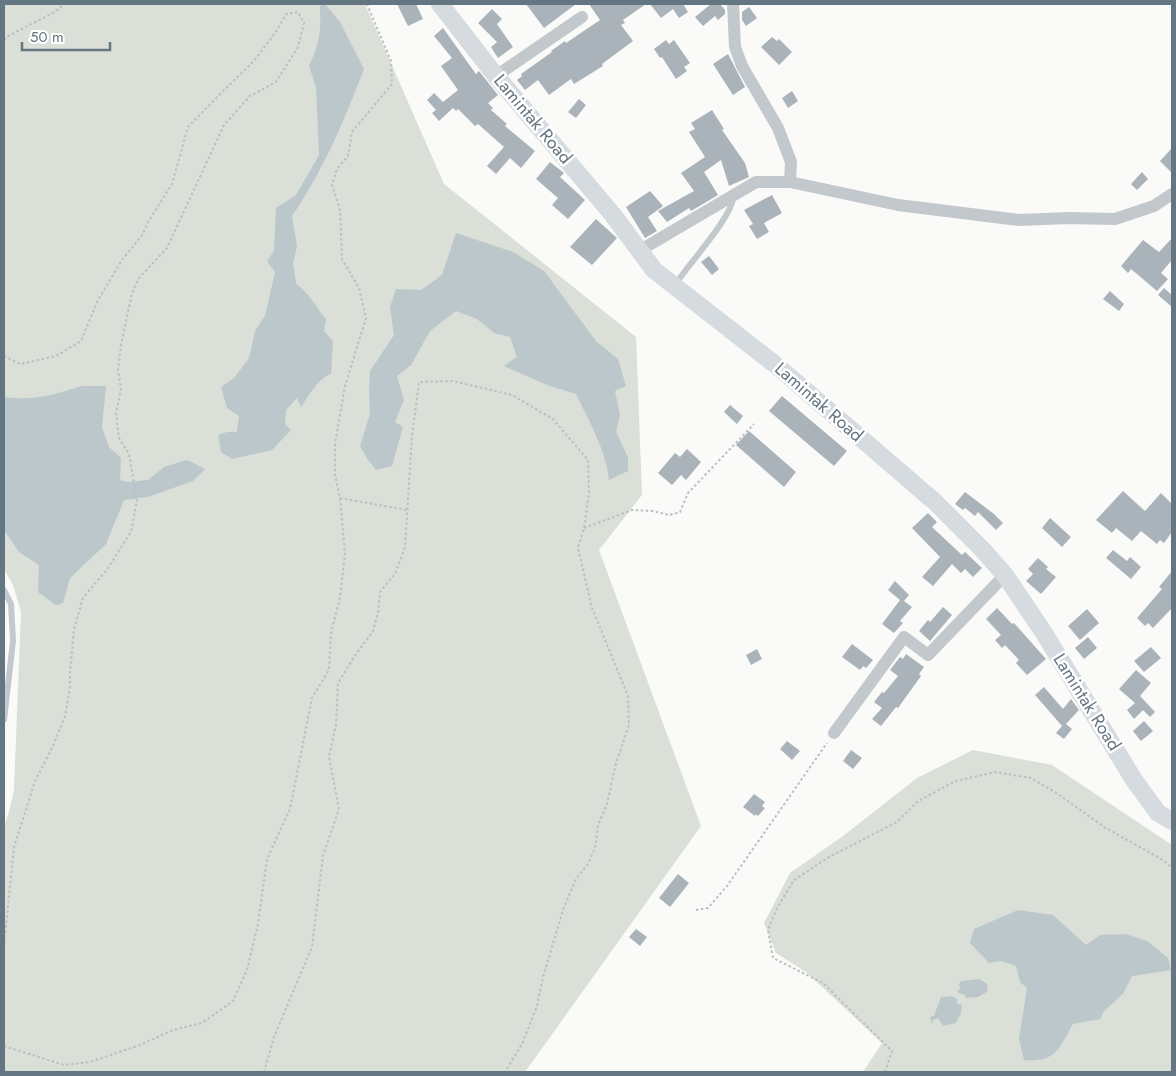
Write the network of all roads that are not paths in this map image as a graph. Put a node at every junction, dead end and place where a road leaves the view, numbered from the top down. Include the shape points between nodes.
1 (440, 4) edge
2 (733, 4) edge
3 (582, 17) dead end
4 (496, 76) junction
5 (790, 182) junction
6 (1172, 194) edge
7 (733, 195) junction
8 (639, 251) junction
9 (674, 286) junction
10 (1004, 575) junction
11 (4, 590) edge
12 (4, 720) edge
13 (834, 733) road end
14 (1172, 821) edge

1 - 4 main road, Lamintak Road
2 - 5 street via 735,47 742,66 778,128 791,162
3 - 4 street
4 - 8 main road, Lamintak Road via 613,215
5 - 6 street via 898,205 1019,220 1115,219 1154,206
5 - 7 street via 756,182
7 - 8 street
7 - 9 lane via 734,202 725,218
8 - 9 main road, Lamintak Road via 654,270
9 - 10 main road, Lamintak Road via 777,366 935,502
10 - 13 street via 928,655 904,637
10 - 14 main road, Lamintak Road via 1044,633 1134,780 1158,812
11 - 12 lane via 11,604 13,641

